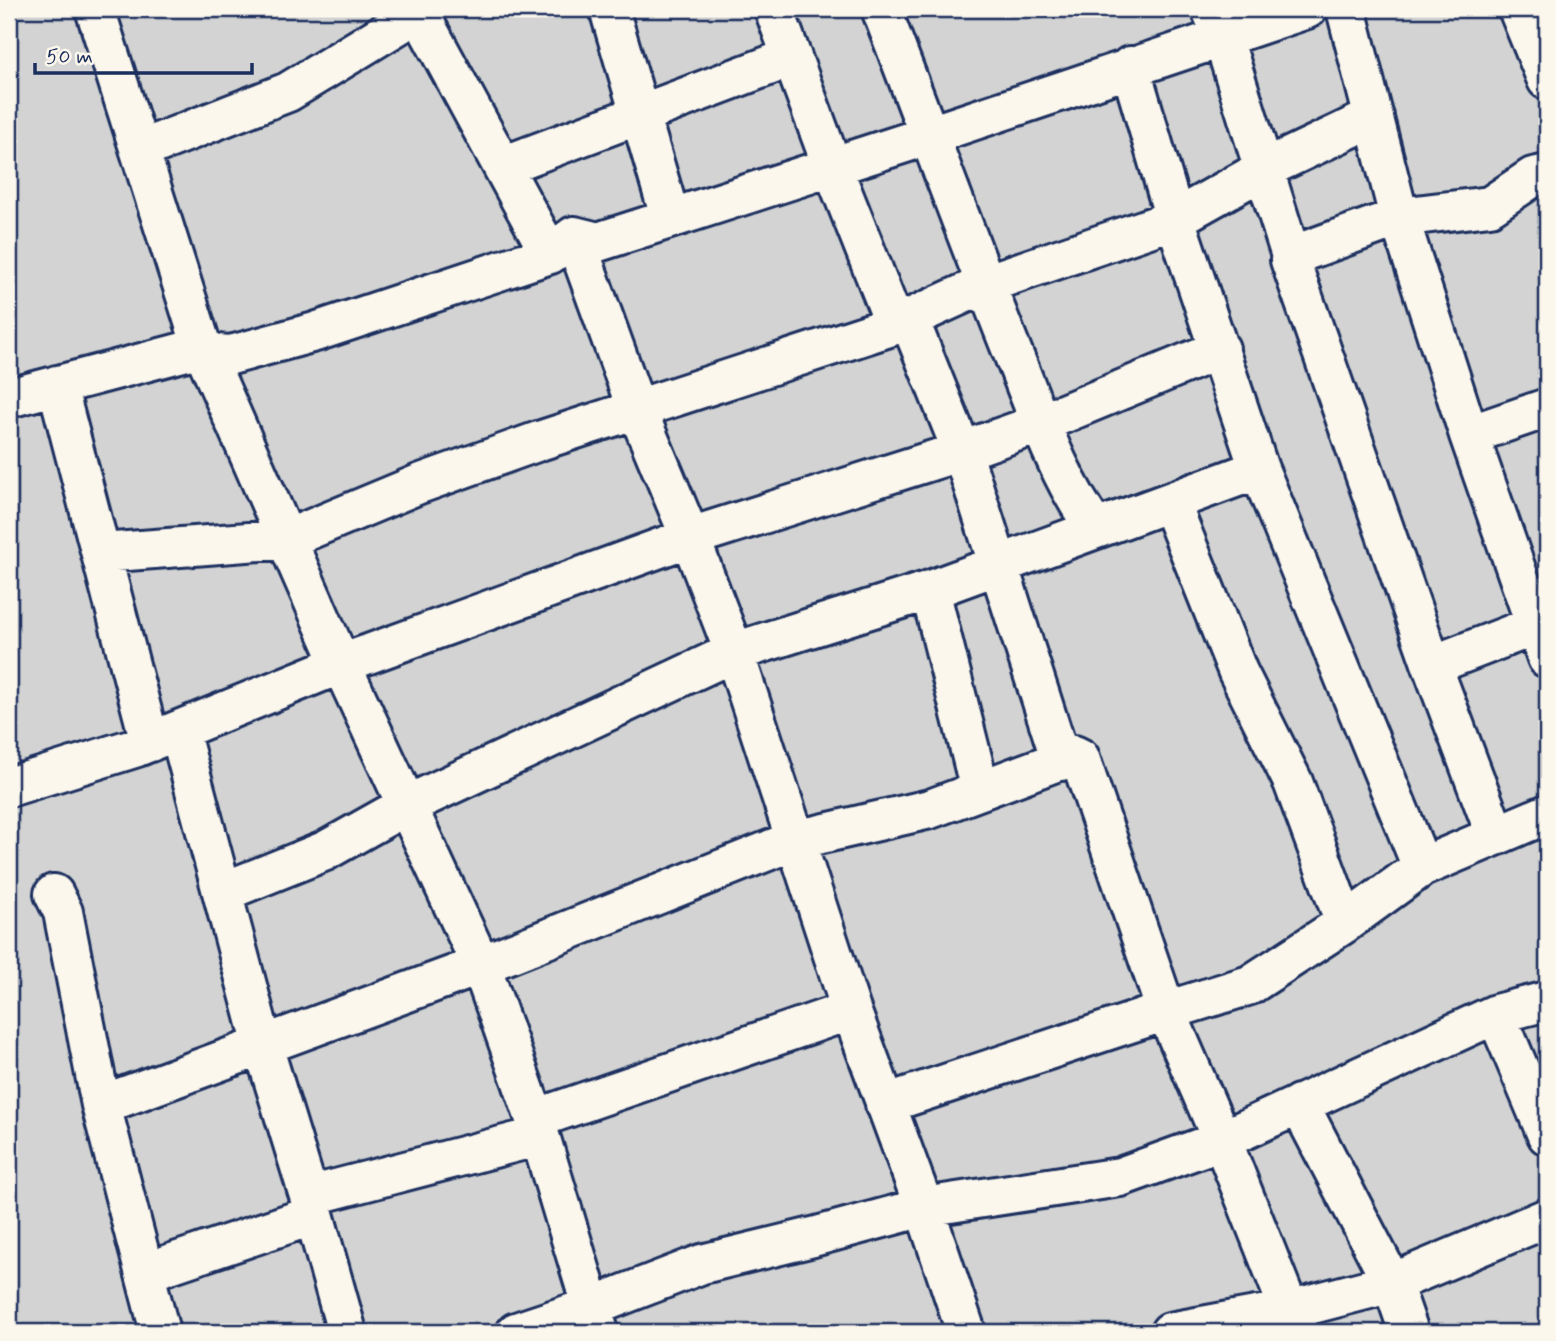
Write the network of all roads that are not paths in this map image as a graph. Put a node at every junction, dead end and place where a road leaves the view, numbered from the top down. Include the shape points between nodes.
1 (96, 9) edge
2 (609, 9) edge
3 (774, 9) edge
4 (881, 9) edge
5 (1307, 9) edge
6 (1346, 9) edge
7 (1518, 9) edge
8 (418, 10) edge
9 (1217, 22) edge
10 (792, 57) junction
11 (1130, 66) junction
12 (1547, 80) edge
13 (639, 113) junction
14 (1374, 117) junction
15 (930, 135) junction
16 (140, 150) junction
17 (502, 166) junction
18 (832, 166) junction
19 (1264, 169) junction
20 (1547, 174) edge
21 (670, 217) junction
22 (1399, 218) junction
23 (1175, 219) junction
24 (562, 245) junction
25 (1291, 256) junction
26 (985, 284) junction
27 (902, 322) junction
28 (202, 347) junction
29 (1220, 349) junction
30 (57, 385) junction
31 (9, 398) edge
32 (1547, 408) edge
33 (637, 410) junction
34 (1041, 423) junction
35 (1469, 435) junction
36 (962, 452) junction
37 (1259, 469) junction
38 (1170, 502) junction
39 (1096, 529) junction
40 (690, 537) junction
41 (287, 540) junction
42 (101, 553) junction
43 (998, 565) junction
44 (930, 590) junction
45 (1541, 626) edge
46 (734, 652) junction
47 (1431, 663) junction
48 (341, 664) junction
49 (164, 736) junction
50 (1061, 761) junction
51 (9, 787) edge
52 (980, 790) junction
53 (405, 806) junction
54 (1547, 814) edge
55 (1496, 836) junction
56 (796, 840) junction
57 (1422, 867) junction
58 (223, 892) junction
59 (54, 894) dead end
60 (1345, 923) junction
61 (481, 965) junction
62 (1547, 1001) edge
63 (851, 1010) junction
64 (1166, 1011) junction
65 (1496, 1014) junction
66 (263, 1046) junction
67 (885, 1104) junction
68 (1299, 1104) junction
69 (101, 1105) junction
70 (538, 1127) junction
71 (1547, 1135) edge
72 (1222, 1140) junction
73 (312, 1206) junction
74 (924, 1207) junction
75 (1547, 1218) edge
76 (146, 1272) junction
77 (1392, 1283) junction
78 (595, 1319) edge
79 (1294, 1321) edge
80 (160, 1332) edge
81 (347, 1332) edge
82 (516, 1332) edge
83 (965, 1332) edge
84 (1170, 1332) edge
85 (1409, 1332) edge

1 - 16 street
2 - 13 street
3 - 10 street
4 - 15 street
5 - 9 street
6 - 14 street
7 - 12 street
8 - 16 street via 288,92
8 - 17 street
9 - 11 street
9 - 19 street
10 - 13 street
10 - 18 street
11 - 15 street
11 - 23 street
13 - 17 street
13 - 21 street
14 - 19 street
14 - 22 street
15 - 18 street
15 - 26 street
16 - 28 street
17 - 24 street
18 - 21 street
18 - 27 street
19 - 23 street
19 - 25 street
20 - 22 street via 1533,177 1490,206
21 - 24 street via 598,242
22 - 25 street
22 - 35 street
23 - 26 street
23 - 29 street
24 - 28 street via 315,332 231,355
24 - 33 street
25 - 47 street
26 - 27 street
26 - 34 street
27 - 33 street
27 - 36 street
28 - 30 street
28 - 41 street
29 - 34 street
29 - 37 street
30 - 31 street
30 - 42 street
32 - 35 street
33 - 40 street
33 - 41 street via 419,484
34 - 36 street
34 - 39 street via 1077,503
35 - 45 street
36 - 40 street
36 - 43 street
37 - 38 street
37 - 57 street
38 - 39 street
38 - 60 street via 1238,672 1293,782
39 - 43 street
40 - 46 street
40 - 48 street
41 - 42 street
41 - 48 street
42 - 49 street
43 - 44 street
43 - 50 street
44 - 46 street
44 - 52 street
45 - 47 street
46 - 53 street
46 - 56 street
47 - 55 street
48 - 49 street
48 - 53 street
49 - 51 street
49 - 58 street
50 - 52 street
50 - 64 street via 1074,755 1080,758
52 - 56 street via 930,808
53 - 58 street via 325,852
53 - 61 street
54 - 55 street
55 - 57 street
56 - 61 street
56 - 63 street
57 - 60 street
58 - 66 street
59 - 69 street via 63,912
60 - 64 street via 1250,985
61 - 66 street
61 - 70 street
62 - 65 street
63 - 67 street
63 - 70 street
64 - 67 street
64 - 72 street
65 - 68 street
65 - 71 street
66 - 69 street
66 - 73 street
67 - 74 street
68 - 72 street
68 - 77 street
69 - 76 street
70 - 73 street
70 - 78 street
72 - 74 street via 1120,1177
72 - 79 street
73 - 76 street
73 - 81 street
74 - 78 street via 702,1264
74 - 83 street
75 - 77 street
76 - 80 street
77 - 79 street
77 - 85 street
78 - 82 street
79 - 84 street

